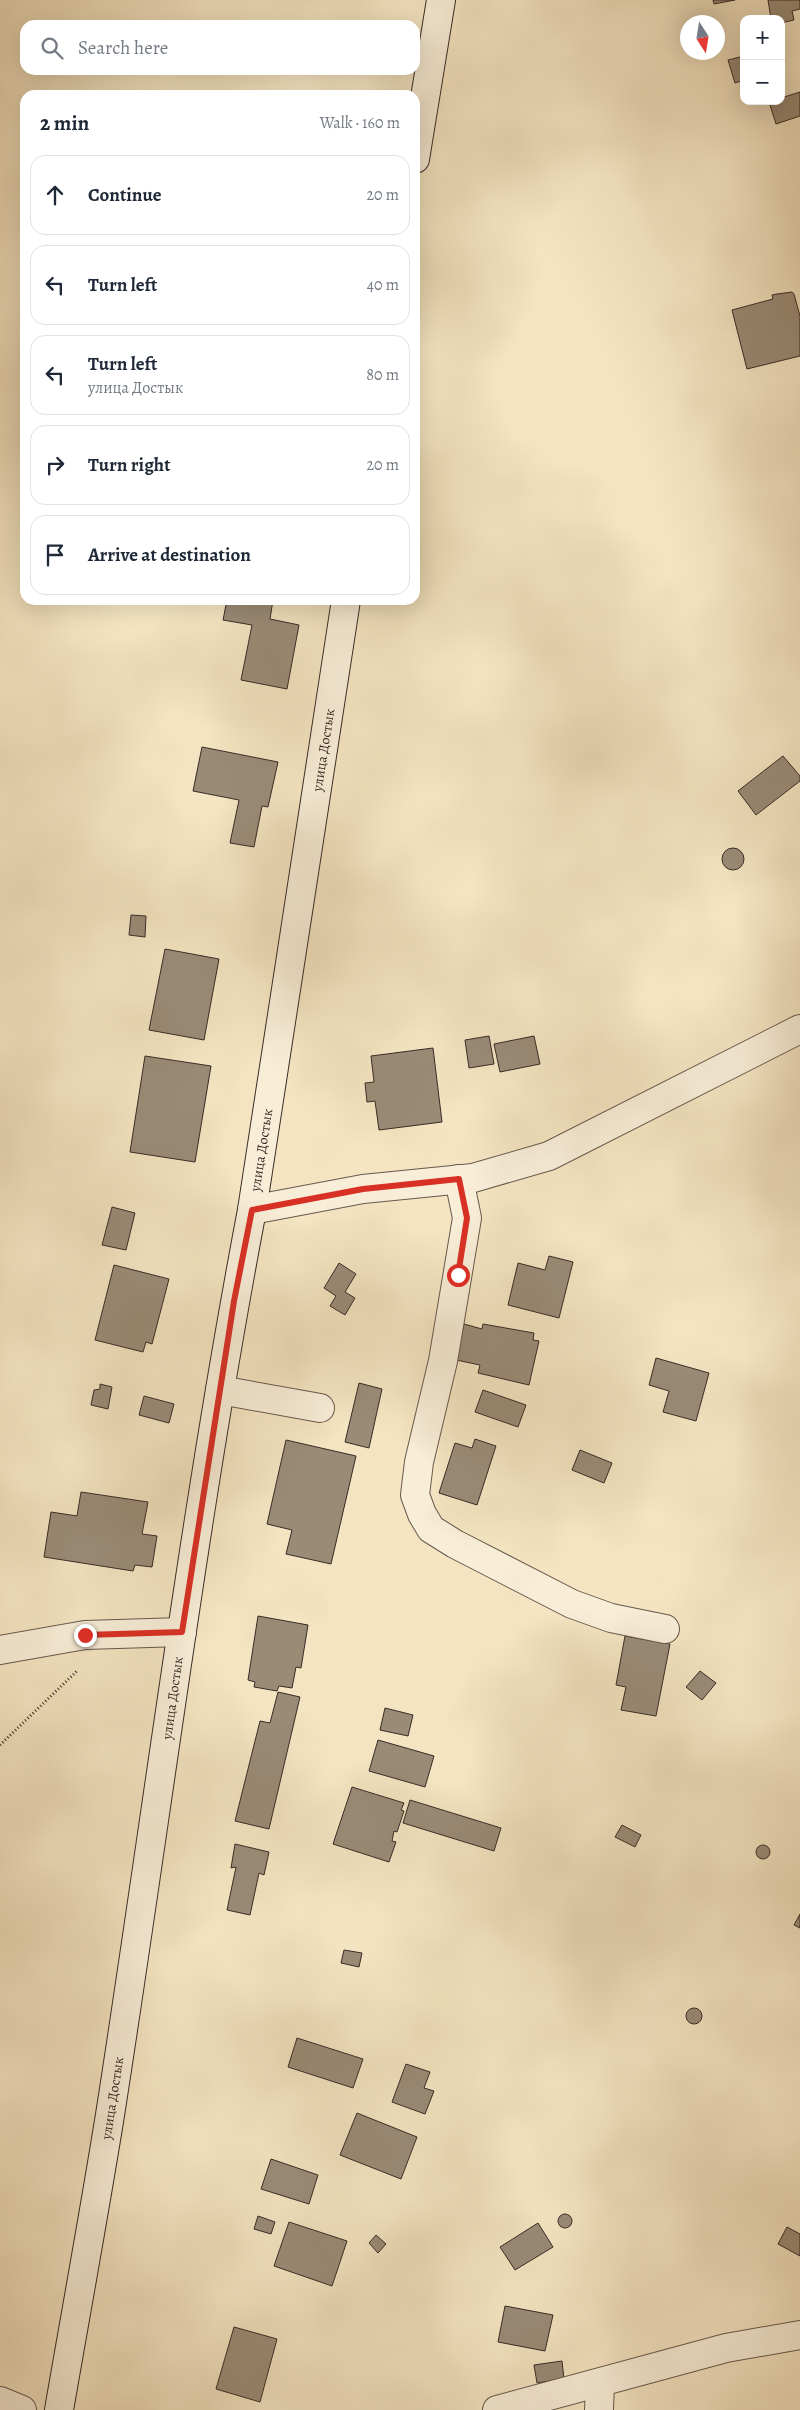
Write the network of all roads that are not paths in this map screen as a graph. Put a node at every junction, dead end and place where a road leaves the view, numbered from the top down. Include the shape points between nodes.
1 (441, 0) edge
2 (420, 128) edge
3 (345, 605) edge
4 (800, 1029) edge
5 (459, 1179) junction
6 (252, 1210) junction
7 (220, 1390) junction
8 (320, 1408) dead end
9 (665, 1630) dead end
10 (182, 1632) junction
11 (0, 1650) edge
12 (800, 2335) edge
13 (600, 2397) edge
14 (0, 2401) edge
15 (22, 2410) edge
16 (59, 2410) edge
17 (497, 2410) edge

1 - 2 main road
3 - 6 main road, улица Достык
4 - 5 main road via 549,1156
5 - 6 main road via 363,1189
5 - 9 main road via 467,1218 443,1361 419,1462 415,1495 422,1514 431,1529 455,1544 572,1604 611,1618
6 - 7 main road, улица Достык
7 - 8 main road
7 - 10 main road, улица Достык
10 - 11 main road via 85,1635
10 - 16 main road, улица Достык via 109,2116
12 - 13 main road via 726,2348
13 - 17 main road
14 - 15 main road

